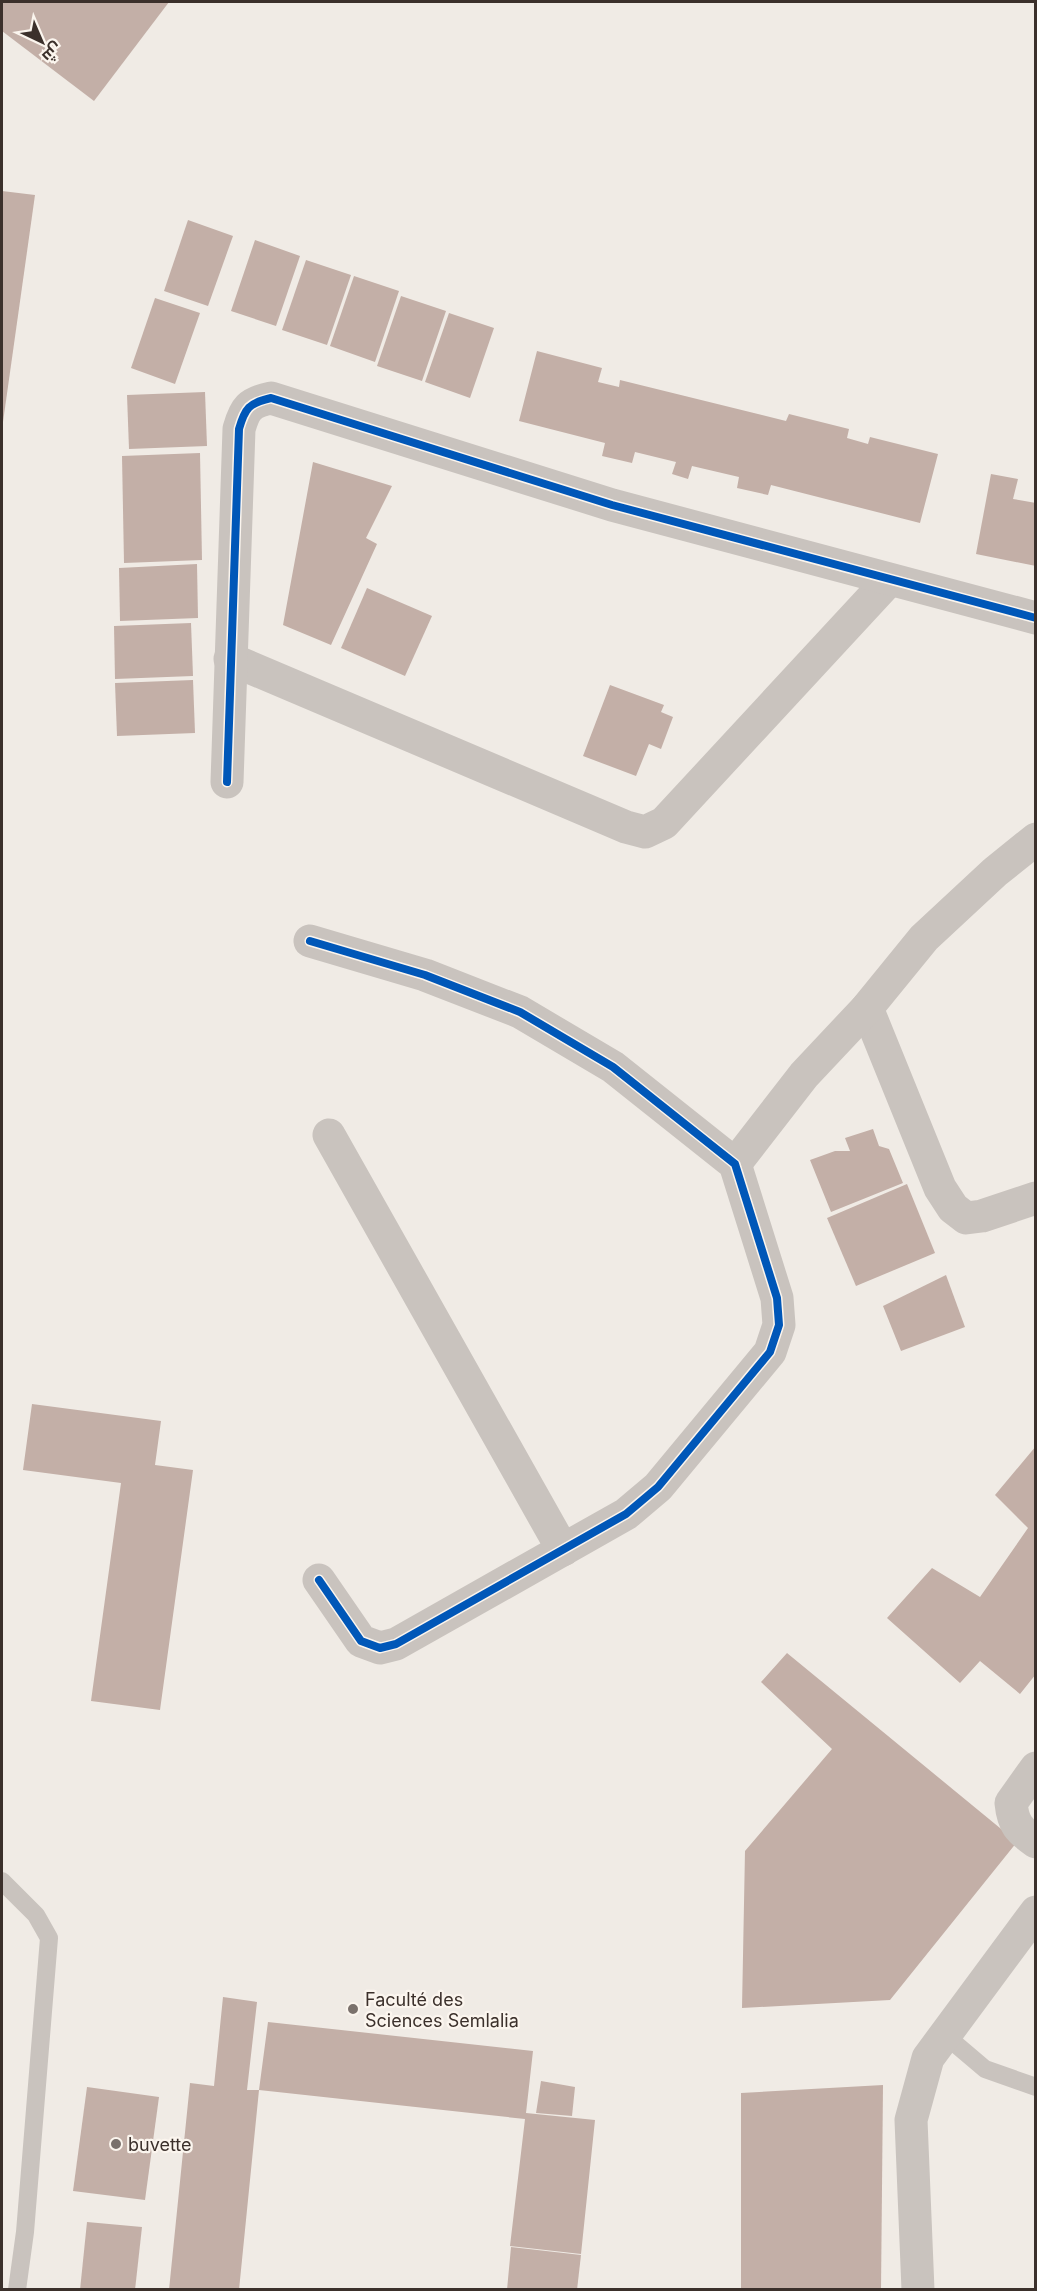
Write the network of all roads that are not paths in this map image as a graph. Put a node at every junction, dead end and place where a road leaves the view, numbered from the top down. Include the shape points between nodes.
1 (889, 580) junction
2 (1030, 620) edge
3 (230, 659) junction
4 (227, 782) dead end
5 (1035, 839) edge
6 (310, 941) dead end
7 (867, 1008) junction
8 (329, 1135) dead end
9 (735, 1164) junction
10 (1035, 1198) edge
11 (563, 1550) junction
12 (319, 1580) dead end
13 (1035, 1768) edge
14 (1035, 1842) edge
15 (2, 1881) edge
16 (1035, 1912) edge
17 (946, 2036) junction
18 (1035, 2087) edge
19 (17, 2289) edge
20 (918, 2289) edge

1 - 2 street
1 - 3 street via 664,823 645,832
1 - 3 street via 612,506 270,398 254,402 244,413 239,429
3 - 4 street
5 - 7 street via 924,939
6 - 9 street via 425,975 520,1012 613,1067
7 - 9 street via 804,1075
7 - 10 street via 940,1188 953,1208 966,1218
8 - 11 street
9 - 11 street via 777,1298 779,1325 770,1352 658,1487 626,1514
11 - 12 street via 396,1644 380,1648 361,1641
13 - 14 street via 1011,1803 1012,1818 1021,1832
15 - 19 lane via 36,1915 49,1938
16 - 17 street
17 - 18 lane via 985,2069
17 - 20 street via 928,2058 911,2121

